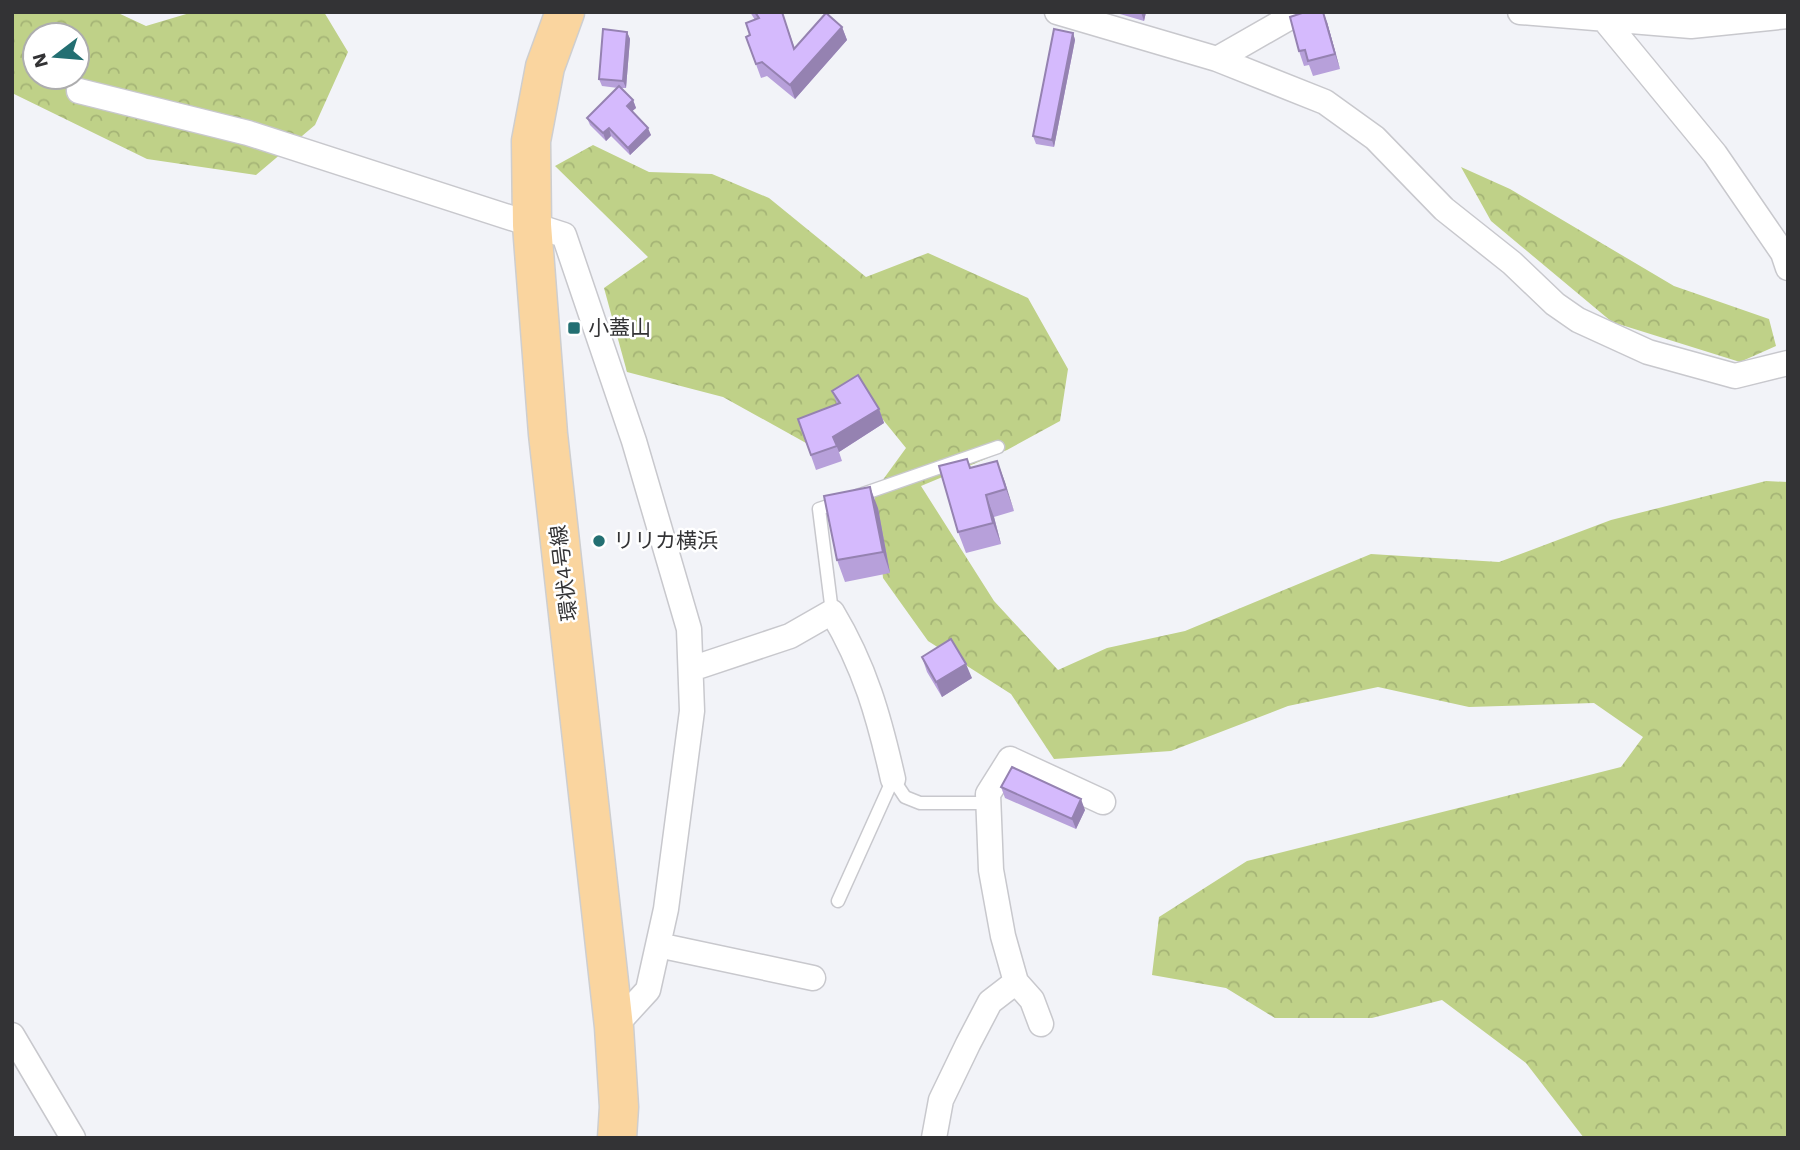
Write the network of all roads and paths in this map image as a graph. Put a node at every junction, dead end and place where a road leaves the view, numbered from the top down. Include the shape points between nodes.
1 (565, 12) edge
2 (1299, 12) edge
3 (1520, 12) edge
4 (1073, 15) edge
5 (1603, 15) edge
6 (1788, 16) edge
7 (1217, 59) junction
8 (79, 91) dead end
9 (532, 225) junction
10 (1788, 268) edge
11 (1788, 363) edge
12 (998, 447) dead end
13 (832, 612) junction
14 (691, 669) junction
15 (893, 779) junction
16 (1102, 802) dead end
17 (987, 803) junction
18 (838, 901) dead end
19 (658, 945) junction
20 (813, 978) dead end
21 (1016, 982) junction
22 (1041, 1024) dead end
23 (614, 1027) junction
24 (12, 1035) edge
25 (73, 1138) edge
26 (617, 1138) edge
27 (934, 1138) edge

1 - 9 main road, 環状4号線 via 545,67 531,141
2 - 7 street
3 - 5 street
4 - 7 street
5 - 6 street via 1691,26
5 - 10 street via 1715,154 1783,253
7 - 11 street via 1325,102 1375,138 1444,209 1578,320 1648,352 1735,376
8 - 9 street via 248,133
9 - 14 street via 564,235 638,454 689,629
9 - 23 main road, 環状4号線 via 548,434
12 - 13 lane via 819,509
13 - 14 street via 790,636
13 - 15 street via 856,652 880,721
14 - 19 street via 692,711
15 - 17 lane via 905,797 920,803
15 - 18 lane
16 - 17 street via 1010,759
17 - 21 street via 991,870
19 - 20 street
19 - 23 street via 648,990
21 - 22 street via 1032,1000
21 - 27 street via 990,1002 973,1034 941,1100
23 - 26 main road, 環状4号線
24 - 25 street

